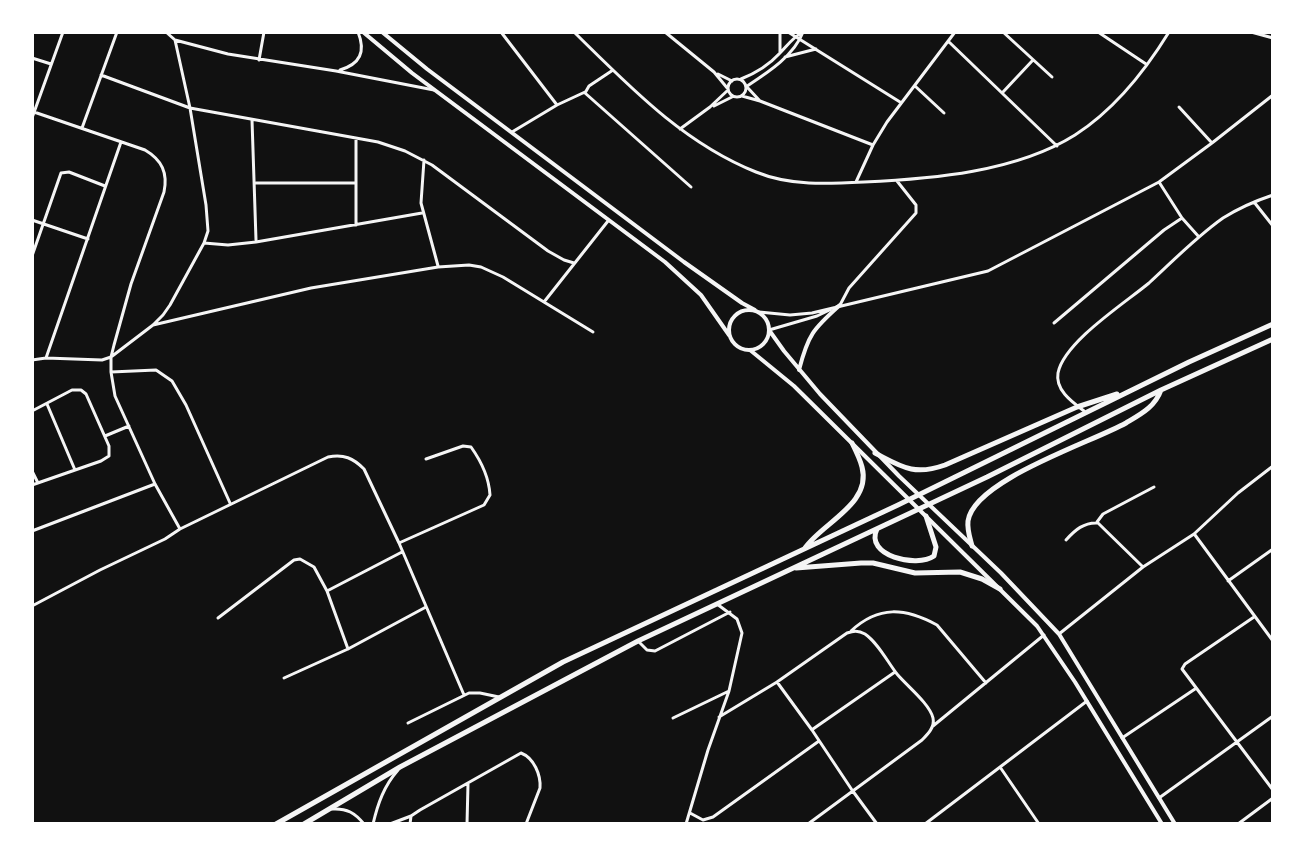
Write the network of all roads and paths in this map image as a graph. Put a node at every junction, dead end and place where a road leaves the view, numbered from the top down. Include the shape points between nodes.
1 (63, 32) edge
2 (117, 32) edge
3 (166, 32) edge
4 (264, 32) edge
5 (360, 32) edge
6 (501, 32) edge
7 (574, 32) edge
8 (665, 32) edge
9 (780, 32) edge
10 (788, 32) edge
11 (803, 32) edge
12 (955, 32) edge
13 (1003, 32) edge
14 (1098, 32) edge
15 (1169, 32) edge
16 (1251, 32) edge
17 (385, 33) edge
18 (795, 36) junction
19 (1273, 38) edge
20 (800, 39) junction
21 (175, 40) junction
22 (948, 41) junction
23 (816, 49) junction
24 (782, 55) junction
25 (32, 58) edge
26 (259, 60) junction
27 (1033, 60) junction
28 (51, 64) junction
29 (1146, 64) junction
30 (613, 70) junction
31 (336, 71) junction
32 (714, 72) junction
33 (101, 75) junction
34 (1052, 77) dead end
35 (741, 79) junction
36 (732, 81) junction
37 (914, 85) junction
38 (747, 87) junction
39 (728, 89) junction
40 (435, 90) junction
41 (585, 92) junction
42 (1002, 93) junction
43 (1273, 95) edge
44 (742, 96) junction
45 (733, 97) junction
46 (760, 101) junction
47 (900, 102) junction
48 (557, 105) junction
49 (710, 107) junction
50 (1179, 107) dead end
51 (190, 108) junction
52 (34, 112) junction
53 (944, 113) dead end
54 (32, 118) edge
55 (252, 120) junction
56 (82, 128) junction
57 (680, 129) junction
58 (511, 132) junction
59 (356, 140) junction
60 (121, 142) junction
61 (1212, 143) junction
62 (873, 145) junction
63 (1057, 146) junction
64 (424, 160) junction
65 (897, 181) junction
66 (1159, 182) junction
67 (254, 183) junction
68 (356, 183) junction
69 (855, 183) junction
70 (105, 186) junction
71 (691, 187) dead end
72 (1273, 195) edge
73 (1254, 202) junction
74 (422, 213) junction
75 (1182, 218) junction
76 (32, 220) edge
77 (608, 221) junction
78 (43, 224) junction
79 (356, 225) junction
80 (1273, 226) edge
81 (1199, 237) junction
82 (88, 239) junction
83 (256, 242) junction
84 (204, 243) junction
85 (32, 256) edge
86 (574, 263) junction
87 (438, 267) junction
88 (544, 302) junction
89 (840, 305) junction
90 (757, 311) junction
91 (1054, 323) dead end
92 (1273, 324) edge
93 (153, 325) junction
94 (769, 330) junction
95 (593, 332) dead end
96 (729, 335) junction
97 (1273, 339) edge
98 (750, 350) junction
99 (111, 357) junction
100 (46, 358) junction
101 (32, 360) edge
102 (799, 370) junction
103 (111, 372) junction
104 (1140, 385) junction
105 (1161, 390) junction
106 (47, 403) junction
107 (1077, 407) junction
108 (32, 411) edge
109 (1085, 413) junction
110 (129, 426) junction
111 (105, 436) junction
112 (852, 443) junction
113 (875, 453) junction
114 (426, 459) dead end
115 (1273, 466) edge
116 (75, 470) junction
117 (32, 471) edge
118 (38, 483) junction
119 (155, 484) junction
120 (32, 485) edge
121 (1154, 487) dead end
122 (230, 505) junction
123 (923, 514) junction
124 (1098, 523) junction
125 (882, 526) junction
126 (180, 529) junction
127 (32, 531) edge
128 (1194, 534) junction
129 (1066, 540) dead end
130 (399, 543) junction
131 (972, 546) junction
132 (804, 548) junction
133 (1273, 549) edge
134 (403, 552) junction
135 (1143, 567) junction
136 (791, 569) junction
137 (1228, 581) junction
138 (1000, 589) junction
139 (327, 591) junction
140 (716, 604) junction
141 (32, 606) edge
142 (426, 607) junction
143 (730, 612) junction
144 (1254, 617) junction
145 (218, 618) dead end
146 (851, 631) junction
147 (1059, 634) junction
148 (1044, 635) junction
149 (638, 641) junction
150 (1273, 641) edge
151 (348, 649) junction
152 (895, 672) junction
153 (284, 678) dead end
154 (777, 682) junction
155 (986, 683) junction
156 (1195, 689) junction
157 (729, 691) junction
158 (464, 695) junction
159 (499, 697) junction
160 (1087, 701) junction
161 (1273, 716) edge
162 (719, 717) junction
163 (673, 718) dead end
164 (408, 723) dead end
165 (933, 726) junction
166 (812, 730) junction
167 (1122, 738) junction
168 (820, 741) junction
169 (1236, 744) junction
170 (400, 767) junction
171 (1000, 767) junction
172 (468, 783) junction
173 (852, 790) junction
174 (1273, 790) edge
175 (1159, 798) junction
176 (1273, 799) edge
177 (329, 810) junction
178 (690, 813) junction
179 (411, 816) junction
180 (276, 824) edge
181 (304, 824) edge
182 (364, 824) edge
183 (373, 824) edge
184 (390, 824) edge
185 (410, 824) edge
186 (467, 824) edge
187 (526, 824) edge
188 (686, 824) edge
189 (808, 824) edge
190 (877, 824) edge
191 (926, 824) edge
192 (1039, 824) edge
193 (1162, 824) edge
194 (1175, 824) edge
195 (1238, 824) edge

1 - 28 street
2 - 33 street
3 - 21 street
4 - 26 street
5 - 31 street via 360,56
5 - 40 main road
6 - 48 street
7 - 30 street
8 - 32 street
9 - 24 street
10 - 18 street
11 - 18 street
11 - 20 street
12 - 22 street
13 - 27 street
14 - 29 street
15 - 29 street
16 - 19 street
17 - 58 main road
18 - 20 street
18 - 24 street
20 - 23 street
20 - 24 street
21 - 26 street
21 - 51 street
22 - 37 street
22 - 42 street
23 - 24 street
23 - 47 street
24 - 35 street
24 - 38 street
25 - 28 street
26 - 31 street
27 - 34 street
27 - 42 street
28 - 52 street
29 - 63 street via 1118,99
30 - 41 street
30 - 57 street
31 - 40 street
32 - 36 street
32 - 39 street
33 - 51 street
33 - 56 street
35 - 36 street
35 - 38 street
36 - 39 street
37 - 47 street
37 - 53 street
38 - 44 street
38 - 46 street
39 - 45 street
39 - 49 street
40 - 77 main road
41 - 48 street
41 - 71 street
42 - 63 street
43 - 61 street
44 - 45 street
44 - 46 street
45 - 49 street
46 - 62 street
47 - 62 street
48 - 58 street
49 - 57 street
50 - 61 street
51 - 55 street
51 - 84 street via 206,205
52 - 54 street
52 - 56 street
55 - 59 street
55 - 67 street
56 - 60 street
57 - 69 street via 768,177
58 - 90 main road
59 - 64 street via 378,142
59 - 68 street
60 - 70 street
60 - 99 street via 154,156 166,180
61 - 66 street
62 - 69 street
63 - 65 street via 996,166
64 - 74 street
64 - 86 street via 548,251
65 - 69 street
65 - 89 street via 916,205 916,213
66 - 75 street
66 - 89 street via 988,271
67 - 68 street
67 - 83 street
68 - 79 street
70 - 78 street via 63,172
70 - 82 street
72 - 73 street
73 - 80 street
73 - 81 street
74 - 79 street
74 - 87 street
75 - 81 street
75 - 91 street
76 - 78 street
77 - 86 street
77 - 96 main road via 680,275
78 - 82 street
78 - 85 street
79 - 83 street
81 - 107 street via 1067,355 1058,382
82 - 100 street
83 - 84 street
84 - 93 street
86 - 88 street
87 - 88 street via 481,267
87 - 93 street via 311,288
88 - 95 street
89 - 90 street via 790,315
89 - 94 street
89 - 102 main road via 810,335
90 - 94 main road
90 - 96 main road via 737,313
92 - 104 highway
93 - 99 street
94 - 98 main road via 761,346
94 - 102 main road
96 - 98 main road via 739,348
97 - 105 highway
98 - 112 main road
99 - 100 street
99 - 103 street
100 - 101 street
102 - 113 main road
103 - 110 street
103 - 122 street via 156,370 172,381
104 - 107 highway
104 - 109 highway
105 - 125 highway
105 - 131 highway via 1134,418 988,492 968,519
106 - 108 street
106 - 111 street via 81,390
106 - 116 street
107 - 109 street
107 - 113 highway via 930,470 908,469
109 - 132 highway
110 - 111 street
110 - 119 street
111 - 116 street via 109,456
112 - 123 main road
112 - 132 highway via 863,469 859,493
113 - 131 main road
114 - 130 street via 471,447 490,495 484,505
115 - 128 street
116 - 118 street
117 - 118 street
118 - 120 street
119 - 126 street
119 - 127 street
121 - 124 street via 1103,514
122 - 126 street
122 - 130 street via 328,457 347,456 364,469
123 - 125 highway via 936,547 929,560 906,560 880,549 874,537
123 - 138 main road
124 - 129 street via 1083,525
124 - 135 street
125 - 136 highway
126 - 141 street
128 - 135 street
128 - 137 street
130 - 134 street
131 - 147 main road
132 - 159 highway
133 - 137 street
134 - 139 street
134 - 142 street
135 - 147 street
136 - 138 highway via 873,563 915,573 960,572
136 - 140 highway
137 - 144 street
138 - 148 main road
139 - 145 street via 314,567 294,560
139 - 151 street
140 - 143 street
140 - 149 highway
142 - 151 street
142 - 158 street
143 - 149 street via 655,651
143 - 157 street via 742,633
144 - 150 street
144 - 156 street via 1183,666
146 - 152 street via 867,636
146 - 154 street
146 - 155 street via 879,613 926,619
147 - 167 main road
148 - 155 street
148 - 160 main road
149 - 170 highway
151 - 153 street
152 - 165 street via 929,709
152 - 166 street
154 - 162 street
154 - 166 street
155 - 165 street
156 - 167 street
156 - 169 street
157 - 162 street
157 - 163 street
158 - 159 street
158 - 164 street
159 - 180 highway
160 - 171 street
160 - 193 main road
161 - 169 street
162 - 178 street
165 - 173 street via 922,740
166 - 168 street
167 - 175 main road
168 - 173 street
168 - 178 street via 713,817 703,820
169 - 174 street
169 - 175 street
170 - 177 highway
170 - 183 street via 382,793
171 - 191 street
171 - 192 street
172 - 179 street
172 - 186 street
172 - 187 street via 517,754 530,758 541,785
173 - 189 street
173 - 190 street
175 - 194 main road
176 - 195 street
177 - 181 highway
177 - 182 street via 347,810
178 - 188 street
179 - 184 street
179 - 185 street

